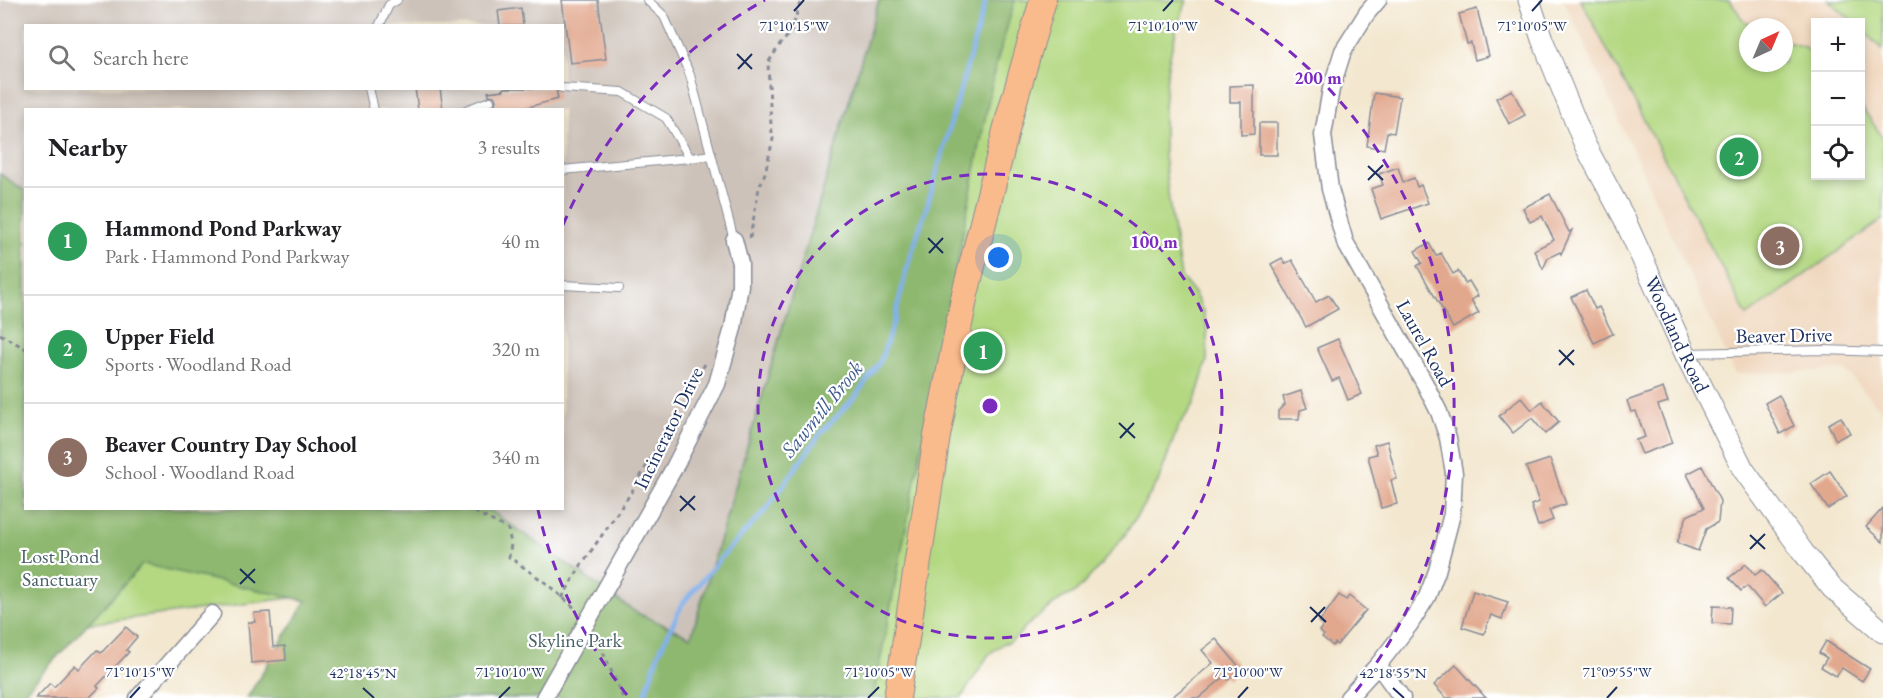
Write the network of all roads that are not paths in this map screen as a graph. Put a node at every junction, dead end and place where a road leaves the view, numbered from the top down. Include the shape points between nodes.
1 (397, 0) edge
2 (647, 0) edge
3 (1043, 0) edge
4 (1378, 0) edge
5 (1529, 0) edge
6 (380, 24) edge
7 (564, 87) edge
8 (369, 90) edge
9 (490, 101) dead end
10 (374, 108) edge
11 (471, 108) edge
12 (711, 155) junction
13 (690, 158) junction
14 (564, 170) edge
15 (734, 240) joint
16 (564, 285) edge
17 (619, 288) dead end
18 (1685, 352) junction
19 (1883, 352) edge
20 (212, 614) dead end
21 (1883, 632) edge
22 (1378, 665) junction
23 (138, 698) edge
24 (544, 698) edge
25 (897, 698) edge
26 (1348, 698) edge
27 (1402, 698) edge

1 - 6 lane via 389,5
2 - 12 lane, Incinerator Drive via 664,16 690,75
3 - 25 main road via 965,294 937,436
4 - 22 street, Laurel Road via 1343,51 1331,89 1323,135 1330,189 1345,242 1439,412 1454,473 1452,514 1427,597
5 - 18 street, Woodland Road via 1585,145
7 - 13 lane via 622,92 666,118
8 - 10 lane
9 - 11 lane
12 - 13 lane
12 - 15 lane, Incinerator Drive
13 - 14 lane
15 - 24 street, Incinerator Drive via 740,285 717,384
16 - 17 lane
18 - 19 lane, Beaver Drive
18 - 21 street, Woodland Road via 1743,469 1832,588
20 - 23 street
22 - 26 street, Laurel Road
22 - 27 street

